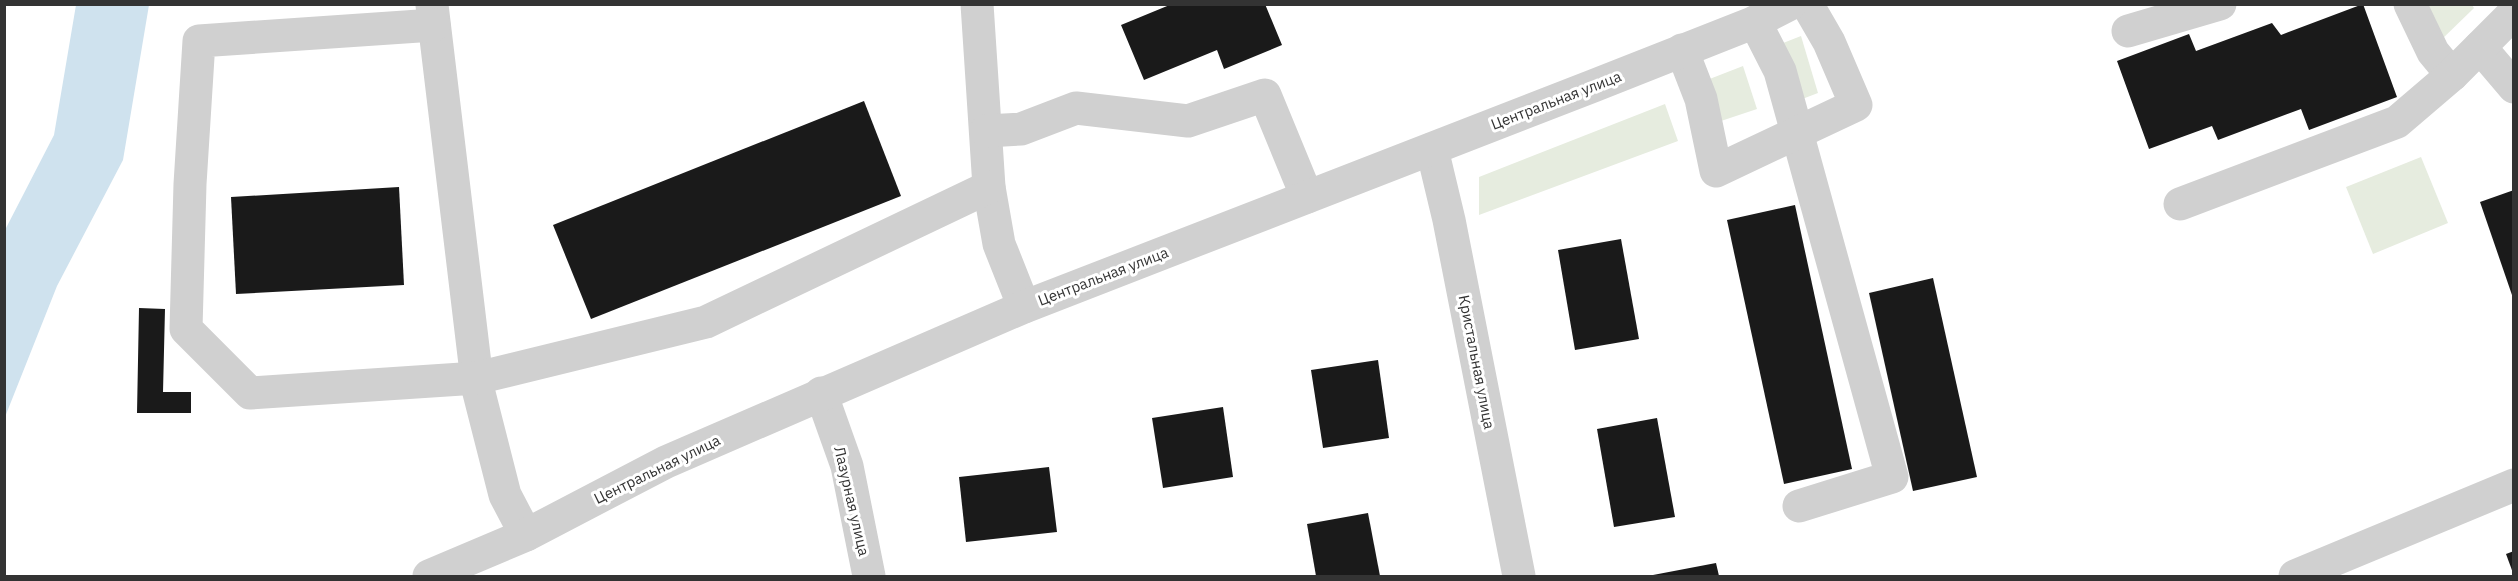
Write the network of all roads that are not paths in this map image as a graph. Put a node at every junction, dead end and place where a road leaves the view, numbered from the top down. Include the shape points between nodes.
1 (977, 4) edge
2 (1790, 4) edge
3 (1807, 4) edge
4 (2220, 4) edge
5 (2410, 4) edge
6 (2514, 13) edge
7 (433, 15) edge
8 (1755, 22) junction
9 (2128, 31) dead end
10 (2480, 46) junction
11 (1682, 50) junction
12 (2452, 75) junction
13 (2514, 87) edge
14 (986, 131) junction
15 (1798, 132) junction
16 (1432, 148) junction
17 (989, 187) junction
18 (1307, 197) junction
19 (2180, 204) dead end
20 (1024, 307) junction
21 (477, 378) junction
22 (821, 393) junction
23 (2514, 485) edge
24 (1799, 506) dead end
25 (526, 535) junction
26 (429, 576) edge
27 (868, 576) edge
28 (1519, 576) edge
29 (2295, 576) edge

1 - 14 street
2 - 8 street, Центральная улица
3 - 15 street via 1829,42 1856,105
4 - 9 street
5 - 12 street via 2433,52
6 - 10 street
7 - 21 street
7 - 21 street via 200,41 190,184 186,329 250,393
8 - 11 street, Центральная улица
8 - 15 street via 1780,71
10 - 12 street
10 - 13 street
11 - 15 street via 1701,99 1716,171
11 - 16 street, Центральная улица
12 - 19 street via 2397,122
14 - 17 street
14 - 18 street via 1021,129 1076,108 1188,121 1265,95
15 - 24 street via 1892,477
16 - 18 street, Центральная улица
16 - 28 street, Кристальная улица
17 - 20 street via 999,244
17 - 21 street via 706,322
18 - 20 street, Центральная улица
20 - 22 street, Центральная улица
21 - 25 street via 506,495
22 - 25 street, Центральная улица via 666,462
22 - 27 street, Лазурная улица via 847,466
23 - 29 street
25 - 26 street, Центральная улица

